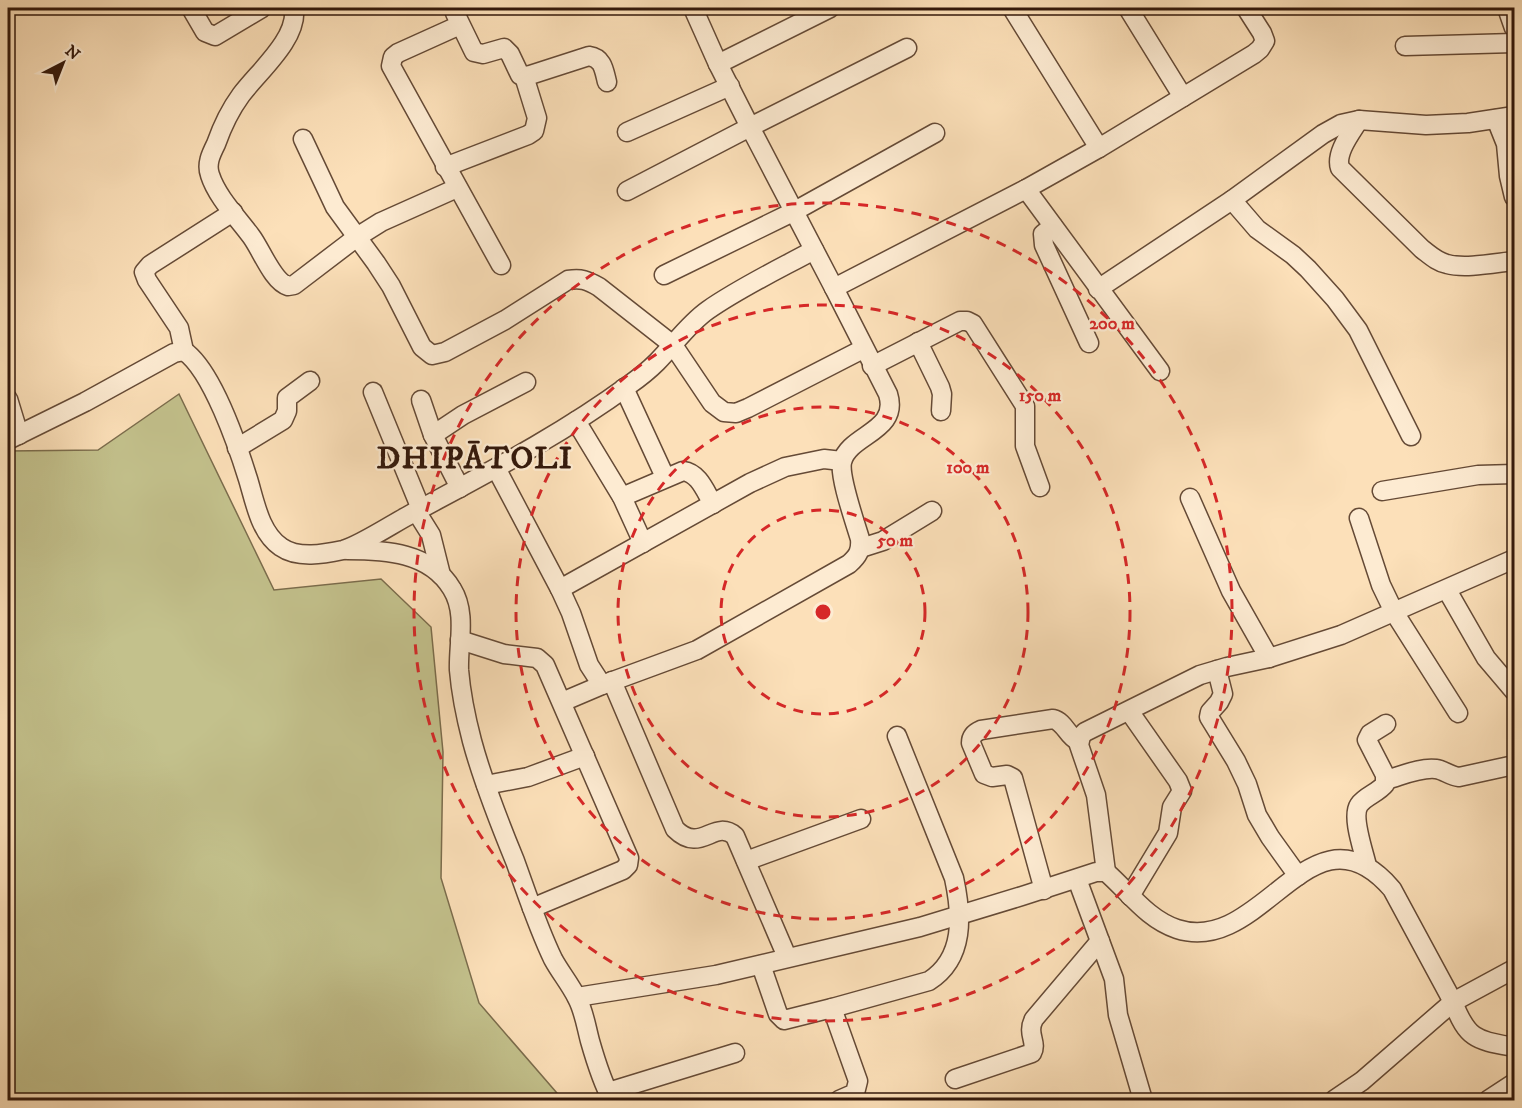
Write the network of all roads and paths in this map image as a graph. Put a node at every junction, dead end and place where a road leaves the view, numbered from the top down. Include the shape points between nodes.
1 (191, 8) edge
2 (262, 8) edge
3 (294, 8) edge
4 (830, 8) edge
5 (1012, 8) edge
6 (1128, 8) edge
7 (1246, 8) edge
8 (1507, 8) edge
9 (698, 9) edge
10 (460, 13) edge
11 (1515, 28) edge
12 (1515, 43) edge
13 (1405, 46) dead end
14 (907, 48) dead end
15 (718, 64) junction
16 (524, 76) junction
17 (607, 82) dead end
18 (730, 86) junction
19 (1183, 97) junction
20 (1505, 117) edge
21 (1359, 120) junction
22 (750, 127) junction
23 (627, 132) dead end
24 (935, 133) dead end
25 (303, 139) dead end
26 (1099, 148) junction
27 (445, 167) junction
28 (457, 188) junction
29 (1026, 189) junction
30 (627, 191) dead end
31 (1515, 196) edge
32 (1232, 200) junction
33 (233, 212) junction
34 (793, 212) junction
35 (1053, 226) junction
36 (357, 237) junction
37 (814, 250) junction
38 (1515, 261) edge
39 (501, 265) dead end
40 (664, 275) dead end
41 (834, 288) junction
42 (1098, 289) junction
43 (918, 342) junction
44 (1089, 343) dead end
45 (673, 345) junction
46 (184, 351) junction
47 (868, 357) junction
48 (1160, 371) dead end
49 (310, 381) dead end
50 (526, 382) dead end
51 (624, 388) junction
52 (373, 392) dead end
53 (8, 399) edge
54 (421, 400) dead end
55 (941, 411) dead end
56 (576, 421) junction
57 (433, 435) junction
58 (1411, 436) dead end
59 (13, 438) edge
60 (237, 447) junction
61 (842, 462) junction
62 (496, 468) junction
63 (1515, 474) edge
64 (665, 477) junction
65 (1040, 487) dead end
66 (460, 488) junction
67 (1382, 491) dead end
68 (622, 497) junction
69 (1190, 498) dead end
70 (713, 504) junction
71 (419, 510) junction
72 (932, 511) dead end
73 (1359, 518) dead end
74 (643, 543) junction
75 (861, 548) junction
76 (345, 550) junction
77 (1515, 559) edge
78 (441, 575) junction
79 (560, 589) junction
80 (1447, 590) junction
81 (1394, 612) junction
82 (460, 640) junction
83 (1269, 658) junction
84 (1217, 670) junction
85 (607, 683) junction
86 (1515, 691) edge
87 (562, 702) junction
88 (1129, 711) junction
89 (1458, 713) dead end
90 (1386, 724) dead end
91 (897, 736) dead end
92 (1078, 741) junction
93 (585, 756) junction
94 (1515, 765) edge
95 (1386, 780) junction
96 (486, 785) junction
97 (861, 819) dead end
98 (746, 861) junction
99 (1367, 866) junction
100 (1106, 872) junction
101 (1298, 876) junction
102 (1077, 879) junction
103 (1044, 890) junction
104 (1130, 896) junction
105 (532, 908) junction
106 (959, 915) junction
107 (1100, 941) junction
108 (787, 957) junction
109 (761, 965) junction
110 (1515, 969) edge
111 (577, 997) junction
112 (1453, 1002) junction
113 (832, 1008) junction
114 (1515, 1047) edge
115 (735, 1053) dead end
116 (955, 1079) dead end
117 (1515, 1083) edge
118 (610, 1096) edge
119 (839, 1101) edge
120 (1143, 1101) edge
121 (1334, 1101) edge
122 (1488, 1101) edge

1 - 2 street via 205,32 215,36
3 - 33 street via 292,29 240,96 208,162 214,185
4 - 15 street
5 - 26 street
6 - 19 street
7 - 19 street via 1265,41 1260,49
8 - 11 street
9 - 15 street
10 - 16 street via 474,52 483,54 504,48 517,72
10 - 27 street via 391,61
12 - 13 street
14 - 22 street
15 - 18 street
16 - 17 street via 589,56 600,61
16 - 27 street via 537,118 534,130
18 - 22 street
18 - 23 street
19 - 26 street
20 - 21 street via 1426,125
20 - 31 street
21 - 32 street via 1323,134
21 - 38 street via 1341,153 1340,168 1422,249 1436,260 1458,266
22 - 30 street
22 - 34 street
24 - 34 street
25 - 36 street via 334,207
26 - 29 street
27 - 28 street
28 - 36 street
28 - 39 street
29 - 35 street
29 - 41 street
32 - 42 street
32 - 58 street via 1257,229 1301,262 1353,322
33 - 36 street via 279,281 288,286 305,278
33 - 46 street via 144,272 179,328
34 - 37 street
34 - 40 street
35 - 42 street
35 - 44 street via 1043,234 1044,245
36 - 45 street via 390,286 422,347 432,355 445,352 568,280 579,278 599,287
37 - 41 street
37 - 45 street via 706,311
41 - 47 street
42 - 48 street
43 - 47 street
43 - 55 street via 940,387
43 - 65 street via 960,321 973,324 1025,406 1025,446
45 - 47 street via 712,403 724,412 736,412
45 - 51 street
46 - 59 street
46 - 60 street via 202,370
47 - 61 street via 888,394 890,411 883,422 847,452
49 - 60 street via 287,398 283,420
50 - 57 street
51 - 56 street
51 - 64 street
52 - 71 street
53 - 59 street
54 - 57 street
56 - 62 street
56 - 68 street
57 - 66 street
60 - 76 street via 269,537 294,553
61 - 70 street via 824,459 785,467
61 - 75 street
62 - 66 street
62 - 79 street
63 - 67 street via 1478,475
64 - 68 street
64 - 70 street via 690,472
66 - 71 street
68 - 74 street
69 - 83 street via 1231,591
70 - 74 street
71 - 76 street
71 - 78 street via 431,535
72 - 75 street via 883,541
73 - 81 street
74 - 79 street
75 - 85 street via 849,564 705,646
76 - 78 street via 400,553
77 - 80 street
78 - 82 street via 453,590 460,612
79 - 85 street via 589,665
80 - 81 street
80 - 86 street via 1486,658
81 - 83 street via 1341,635
81 - 89 street
82 - 87 street via 504,654 537,658 545,665
82 - 96 street via 463,702
83 - 84 street
84 - 88 street
84 - 101 street via 1223,694 1209,717 1236,761 1257,815
85 - 87 street
85 - 98 street via 675,829 695,840 729,831
87 - 93 street
88 - 92 street via 1085,732
88 - 104 street via 1182,791 1172,807 1168,833
90 - 95 street via 1367,740
91 - 106 street via 954,878
92 - 100 street via 1096,795
92 - 103 street via 1053,719 981,730 971,738 984,774 1013,778
93 - 96 street via 528,777
93 - 105 street via 629,858 628,865
94 - 95 street via 1459,777 1435,769
95 - 99 street via 1356,812
96 - 105 street
97 - 98 street
98 - 108 street
99 - 101 street via 1334,858
99 - 112 street via 1392,889
100 - 102 street
100 - 104 street
101 - 104 street via 1250,913 1226,927 1203,933 1177,929 1149,914
102 - 103 street
102 - 107 street
103 - 106 street
105 - 111 street via 553,959
106 - 108 street
106 - 113 street via 956,945 941,974 929,981
107 - 116 street via 1034,1019 1030,1030 1035,1045 1032,1053
107 - 120 street via 1114,979 1118,1015
108 - 109 street
109 - 111 street
109 - 113 street via 778,1014 784,1020
110 - 112 street
111 - 118 street
112 - 114 street via 1469,1033 1482,1041
112 - 121 street via 1370,1075
113 - 119 street via 858,1082 855,1093
115 - 118 street
117 - 122 street

